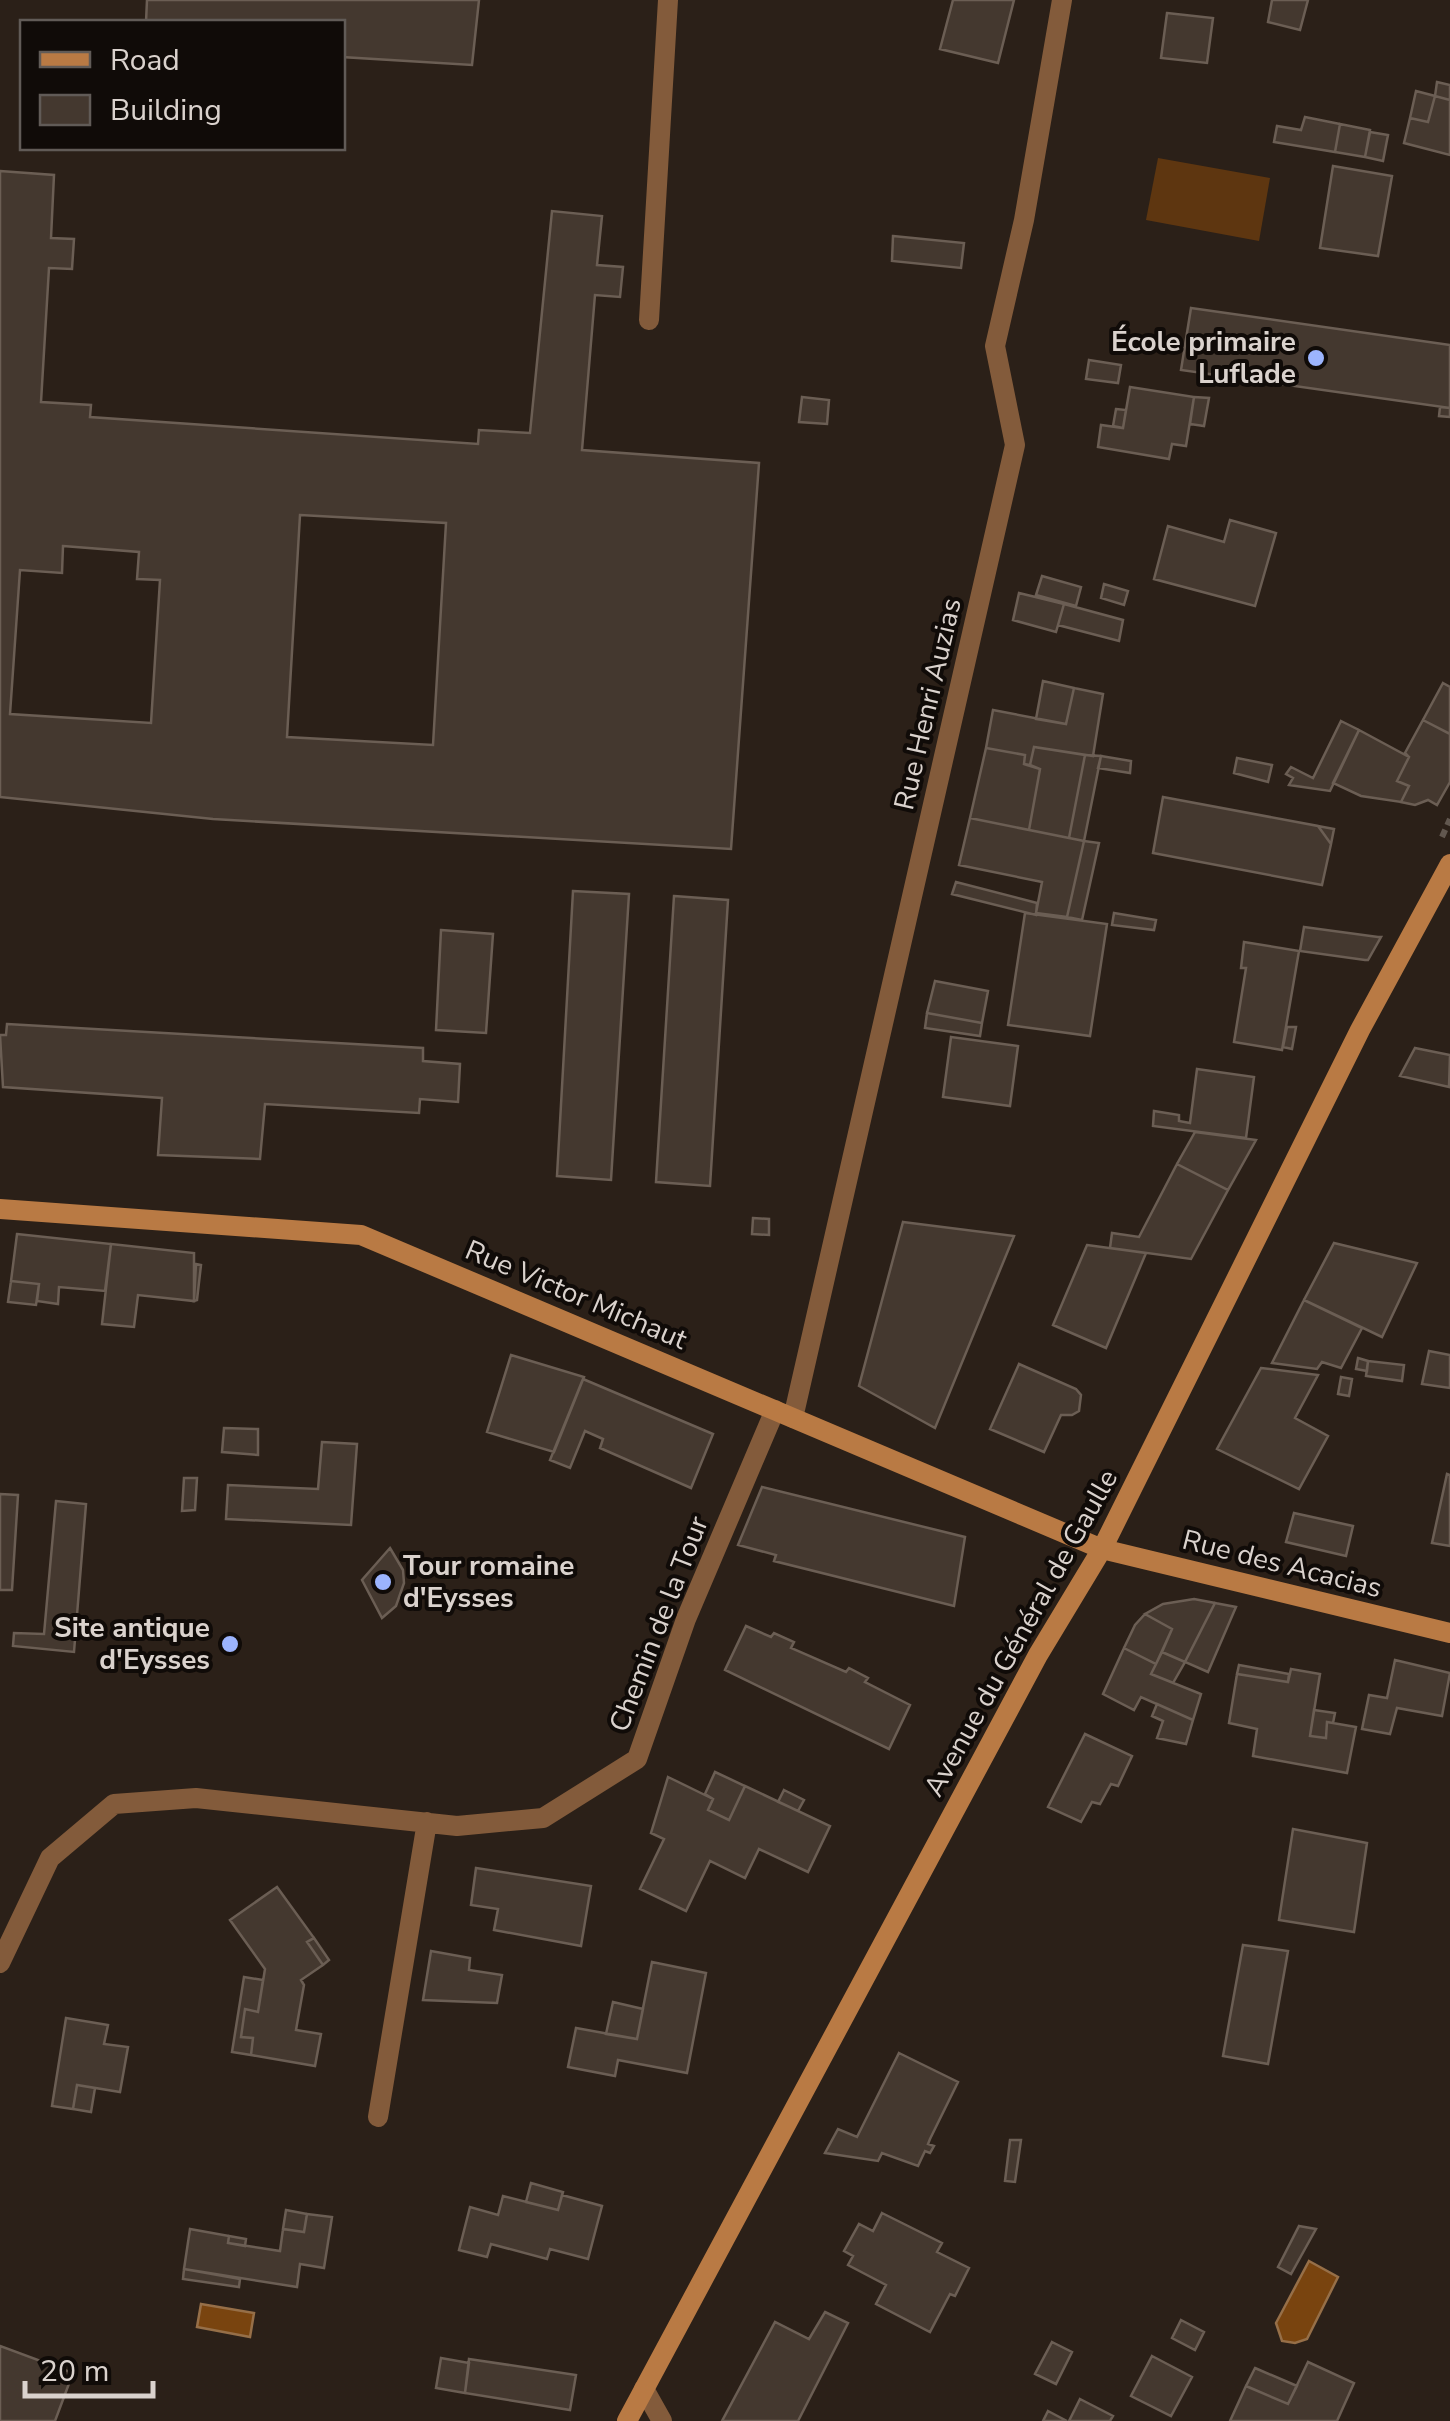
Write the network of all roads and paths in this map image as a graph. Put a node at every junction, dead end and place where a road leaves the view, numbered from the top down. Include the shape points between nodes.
1 (668, 0) edge
2 (1062, 0) edge
3 (649, 320) dead end
4 (1450, 864) edge
5 (0, 1209) edge
6 (784, 1414) junction
7 (1102, 1549) junction
8 (1450, 1632) edge
9 (426, 1822) junction
10 (0, 1963) edge
11 (378, 2117) dead end
12 (644, 2389) junction
13 (627, 2421) edge
14 (662, 2421) edge

1 - 3 street
2 - 6 street, Rue Henri Auzias via 995,346 1016,445
4 - 7 main road, Avenue du Général de Gaulle via 1360,1030
5 - 6 main road, Rue Victor Michaut via 361,1234
6 - 7 main road, Rue Victor Michaut
6 - 9 street, Chemin de la Tour via 686,1619 637,1758 542,1818 456,1826
7 - 8 main road, Rue des Acacias
7 - 12 main road, Avenue du Général de Gaulle
9 - 10 street, Chemin de la Tour via 196,1798 114,1804 50,1858
9 - 11 street
12 - 13 main road, Avenue du Général de Gaulle
12 - 14 street

